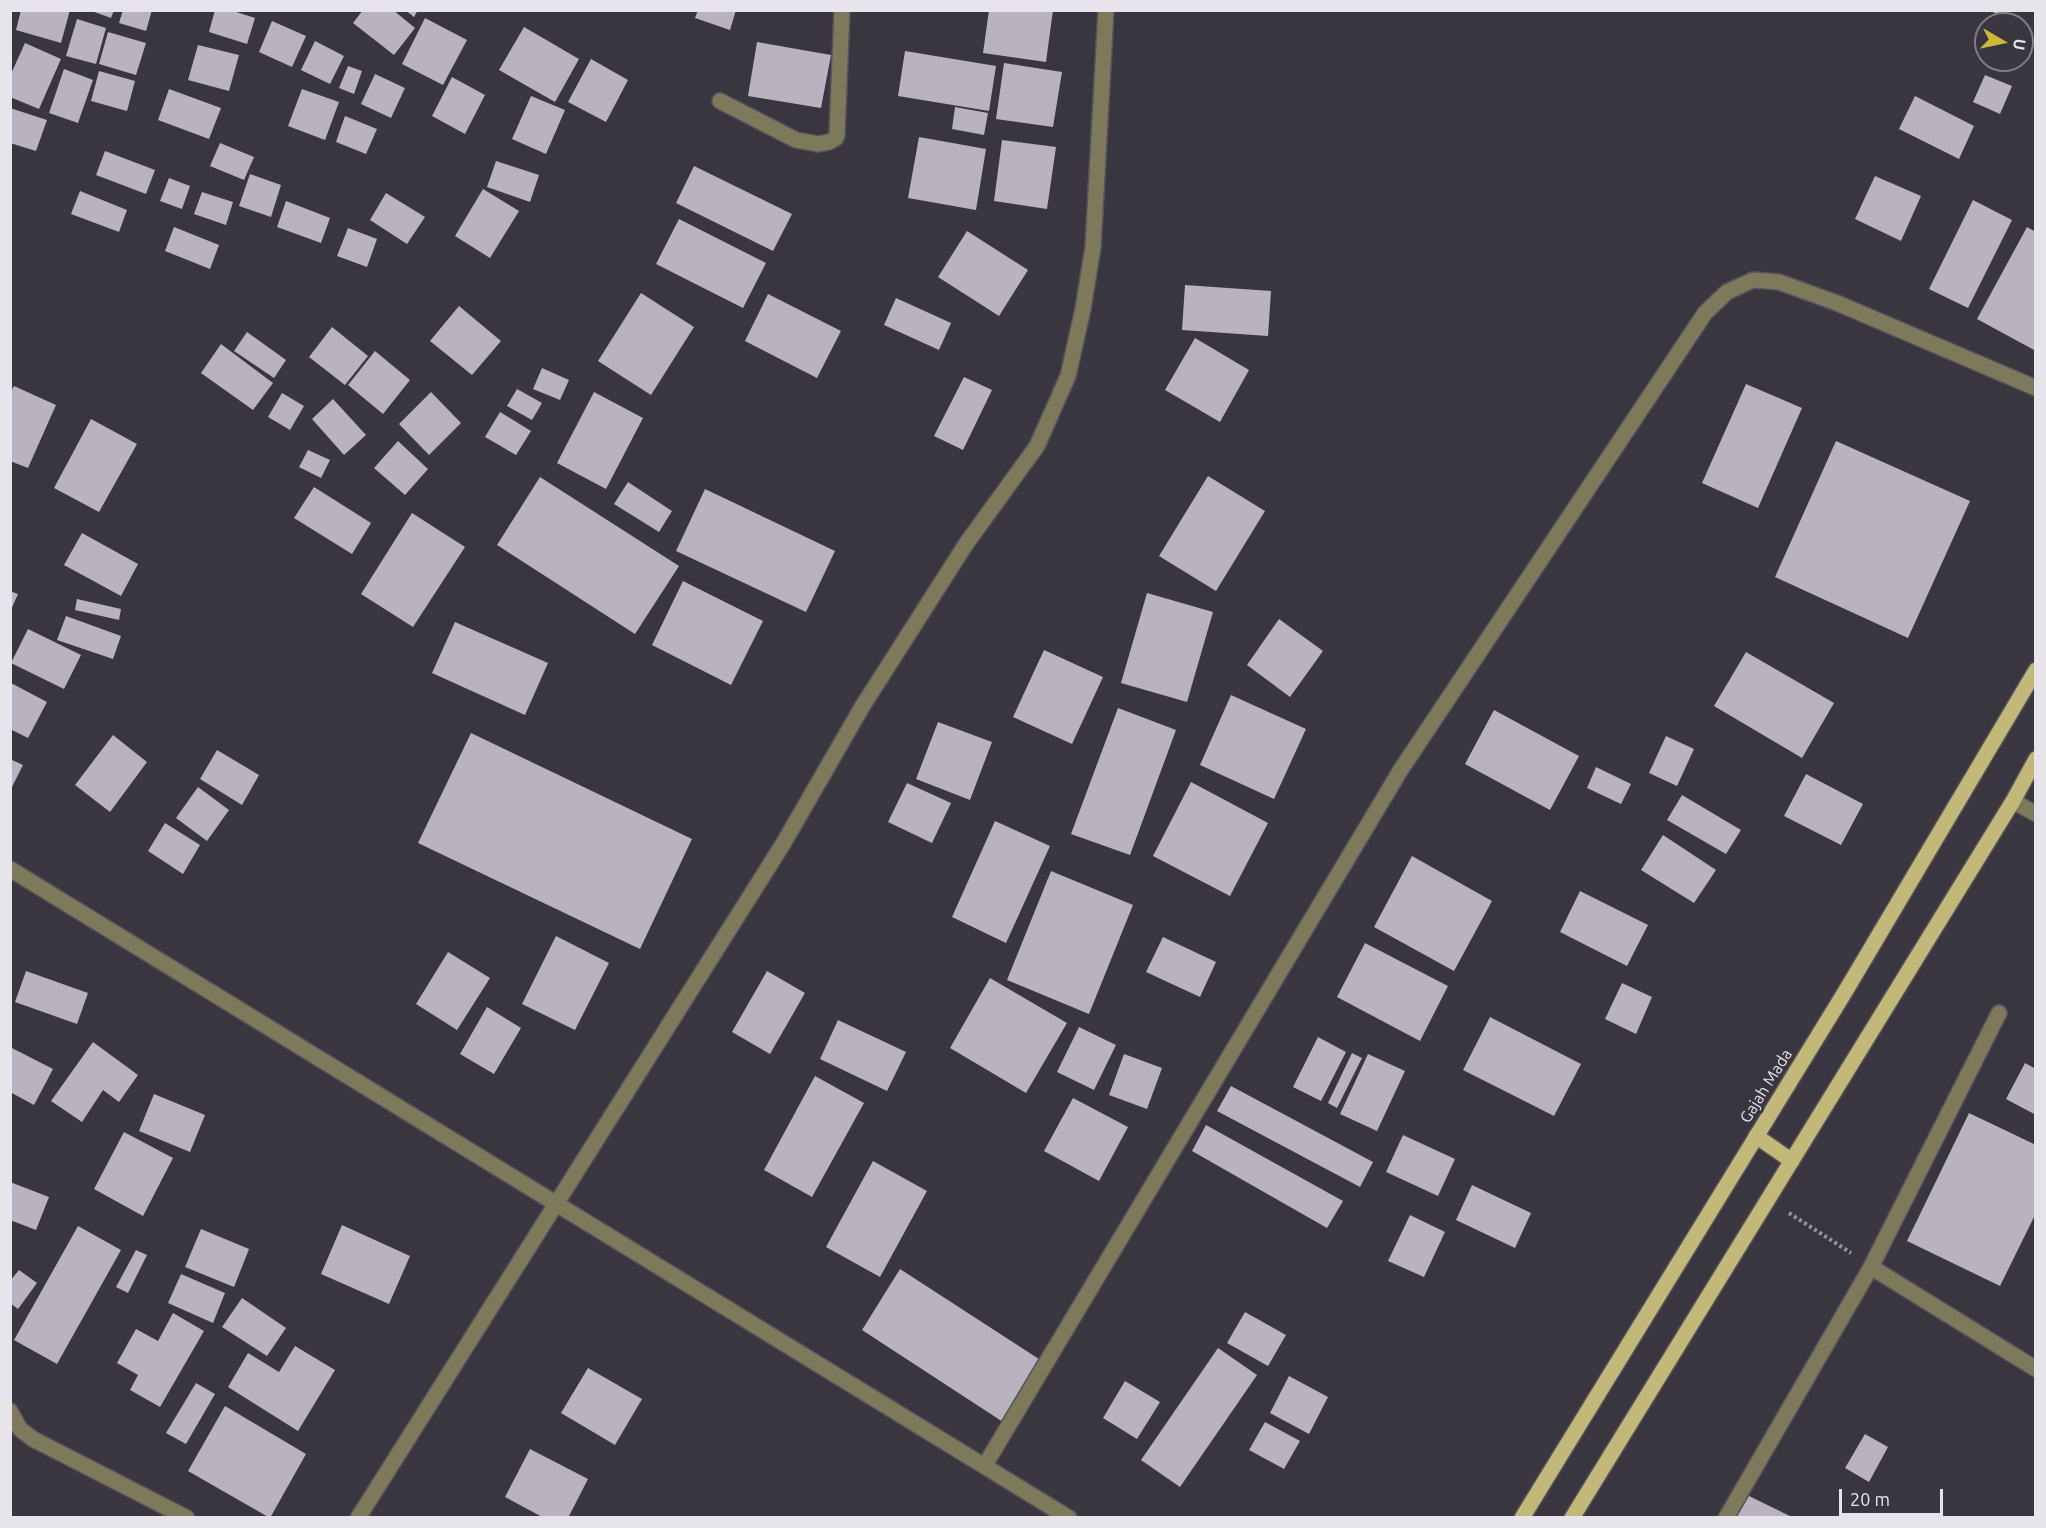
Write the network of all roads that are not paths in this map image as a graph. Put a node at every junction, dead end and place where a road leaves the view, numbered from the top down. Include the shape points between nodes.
1 (842, 10) edge
2 (1106, 10) edge
3 (720, 101) dead end
4 (2036, 388) edge
5 (2036, 670) edge
6 (2036, 759) edge
7 (2013, 801) junction
8 (2036, 814) edge
9 (10, 869) edge
10 (1999, 1013) dead end
11 (1756, 1136) junction
12 (1792, 1161) junction
13 (556, 1204) junction
14 (1871, 1267) junction
15 (2036, 1369) edge
16 (10, 1411) edge
17 (985, 1465) junction
18 (188, 1518) edge
19 (358, 1518) edge
20 (1069, 1518) edge
21 (1522, 1518) edge
22 (1572, 1518) edge
23 (1726, 1518) edge

1 - 3 street via 836,138 818,144 796,140
2 - 13 street via 1092,257 1068,376 1037,446 966,544 862,707 783,844
4 - 17 street via 1779,282 1753,280 1727,292 1705,314 1400,771
5 - 11 main road, Gajah Mada
6 - 7 main road
7 - 8 street
7 - 12 main road
9 - 13 street
10 - 14 street
11 - 12 main road
11 - 21 main road, Gajah Mada
12 - 22 main road
13 - 17 street
13 - 19 street
14 - 15 street
14 - 23 street
16 - 18 street via 20,1429 33,1439
17 - 20 street

